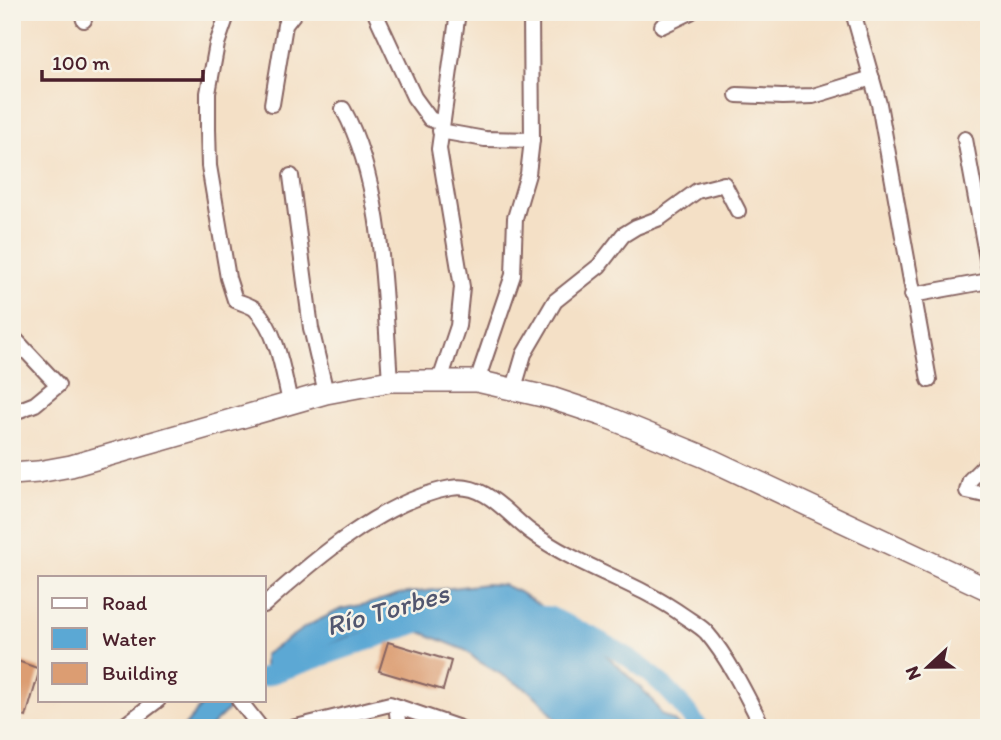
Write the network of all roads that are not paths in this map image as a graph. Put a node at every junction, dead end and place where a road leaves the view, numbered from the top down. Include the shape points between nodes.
1 (228, 12) edge
2 (295, 12) edge
3 (458, 12) edge
4 (531, 12) edge
5 (691, 12) edge
6 (852, 12) edge
7 (376, 15) dead end
8 (662, 26) dead end
9 (872, 78) junction
10 (737, 95) dead end
11 (272, 104) dead end
12 (343, 109) dead end
13 (441, 127) junction
14 (965, 139) dead end
15 (532, 140) junction
16 (291, 176) dead end
17 (738, 211) dead end
18 (989, 270) edge
19 (989, 281) edge
20 (912, 295) junction
21 (12, 336) edge
22 (440, 380) junction
23 (929, 380) dead end
24 (390, 381) junction
25 (477, 381) junction
26 (513, 388) junction
27 (326, 393) junction
28 (290, 402) junction
29 (12, 413) edge
30 (989, 461) edge
31 (12, 474) edge
32 (989, 496) edge
33 (989, 590) edge
34 (266, 604) edge
35 (155, 702) edge
36 (241, 702) edge
37 (399, 707) junction
38 (353, 712) junction
39 (121, 728) edge
40 (261, 728) edge
41 (292, 728) edge
42 (357, 728) edge
43 (399, 728) edge
44 (460, 728) edge
45 (763, 728) edge

1 - 28 street via 208,93 209,166 235,300 253,308 264,322 278,352
2 - 11 street via 285,25
3 - 13 street
4 - 15 street
5 - 8 street
6 - 9 street
7 - 13 street via 414,97
9 - 10 street via 813,96
9 - 20 street
12 - 24 street via 360,145 370,189 382,266
13 - 15 street via 485,139
13 - 22 street via 440,167 462,287 458,326
14 - 18 street
15 - 25 street via 515,218 513,275
16 - 27 street via 311,328
17 - 26 street via 724,184 716,185 696,191 660,218 623,235 599,266 555,301 524,354
19 - 20 street
20 - 23 street
21 - 29 street via 58,385 34,404
22 - 24 highway
22 - 25 highway
24 - 27 highway
25 - 26 highway
26 - 33 highway via 602,415 705,457
27 - 28 highway
28 - 31 highway via 71,466
30 - 32 street via 970,480 967,491
34 - 45 street via 360,527 415,498 453,487 469,489 487,495 532,533 661,599 705,631
35 - 39 street
36 - 40 street
37 - 38 street via 390,704
37 - 43 street
37 - 44 street
38 - 41 street
38 - 42 street

